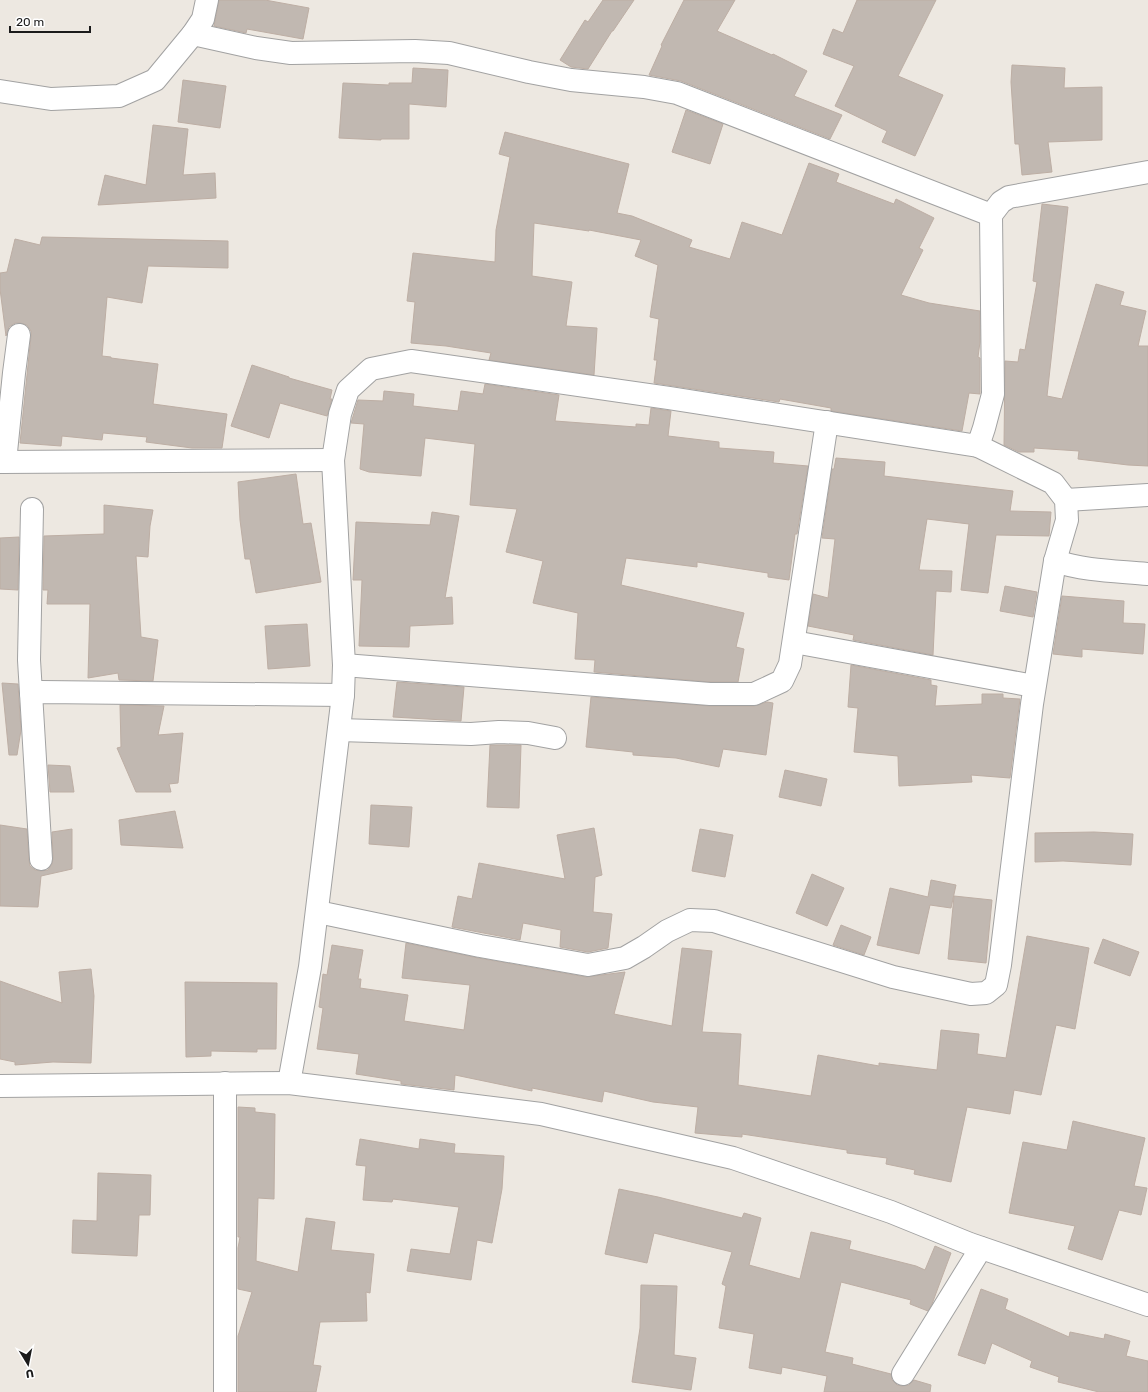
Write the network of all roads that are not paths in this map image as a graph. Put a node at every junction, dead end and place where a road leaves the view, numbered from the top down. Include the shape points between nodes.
1 (207, 0) edge
2 (193, 34) junction
3 (0, 91) edge
4 (1148, 172) edge
5 (991, 215) junction
6 (20, 335) dead end
7 (827, 422) junction
8 (978, 446) junction
9 (333, 460) junction
10 (3, 462) edge
11 (1148, 496) edge
12 (1066, 500) junction
13 (32, 509) dead end
14 (1055, 561) junction
15 (1148, 574) edge
16 (794, 642) junction
17 (344, 665) junction
18 (1034, 686) junction
19 (31, 693) junction
20 (343, 695) junction
21 (339, 730) junction
22 (555, 738) dead end
23 (41, 859) dead end
24 (318, 912) junction
25 (225, 1083) junction
26 (289, 1083) junction
27 (0, 1086) edge
28 (976, 1246) junction
29 (1148, 1305) edge
30 (903, 1374) dead end
31 (225, 1392) edge

1 - 2 street via 203,19
2 - 3 street via 155,80 119,96 52,100
2 - 5 street via 291,53 449,53 571,80 677,93
4 - 5 street via 1010,196 1001,202
5 - 8 street via 993,394
6 - 10 street
7 - 8 street
7 - 9 street via 410,361 372,369 348,390 340,414
7 - 16 street
8 - 12 street via 1053,483
9 - 10 street
9 - 17 street
11 - 12 street
12 - 14 street via 1067,520
13 - 19 street via 29,660
14 - 15 street via 1091,569
14 - 18 street
16 - 17 street via 790,664 782,681 754,694 710,694
16 - 18 street
17 - 20 street
18 - 24 street via 1000,965 996,985 986,993 971,994 892,977 714,921 690,920 667,931 625,958 588,965 480,946
19 - 20 street
19 - 23 street
20 - 21 street
21 - 22 street via 528,733
21 - 24 street
24 - 26 street
25 - 26 street
25 - 27 street
25 - 31 street
26 - 28 street via 541,1114 733,1158 891,1212
28 - 29 street
28 - 30 street

